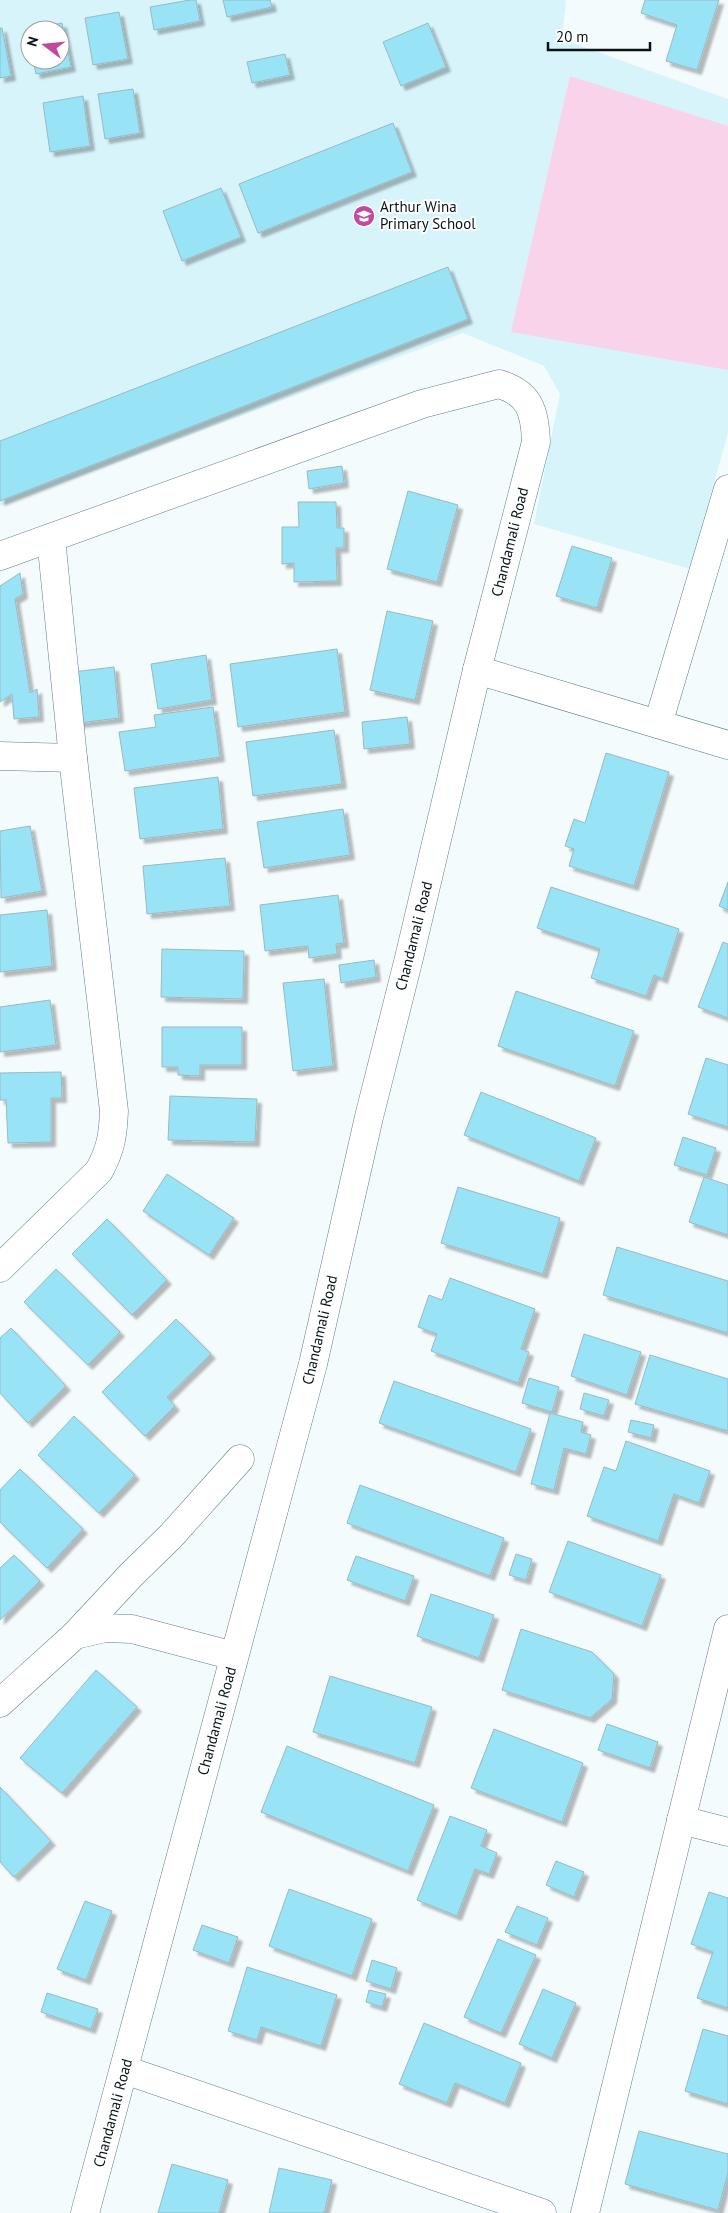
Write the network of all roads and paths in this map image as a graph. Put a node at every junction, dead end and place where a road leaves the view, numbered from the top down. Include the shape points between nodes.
1 (728, 489) edge
2 (51, 538) junction
3 (0, 556) edge
4 (478, 670) junction
5 (658, 724) junction
6 (728, 745) edge
7 (0, 756) edge
8 (73, 758) junction
9 (0, 1268) edge
10 (240, 1459) dead end
11 (728, 1629) edge
12 (74, 1635) junction
13 (234, 1656) junction
14 (0, 1703) edge
15 (681, 1820) junction
16 (728, 1832) edge
17 (125, 2070) junction
18 (85, 2213) edge
19 (542, 2213) edge
20 (585, 2213) edge

1 - 5 street
2 - 3 street, Chandamali Road
2 - 4 street, Chandamali Road via 422,404 499,384 527,400 535,420 536,442
2 - 8 street
4 - 5 street
4 - 13 street, Chandamali Road via 369,1117 313,1364
5 - 6 street
7 - 8 street
8 - 9 street via 114,1110 113,1133 109,1153 100,1171
10 - 12 street via 171,1536
11 - 15 street
12 - 13 street via 105,1628 132,1630
12 - 14 street
13 - 17 street, Chandamali Road
15 - 16 street
15 - 20 street
17 - 18 street, Chandamali Road
17 - 19 street

